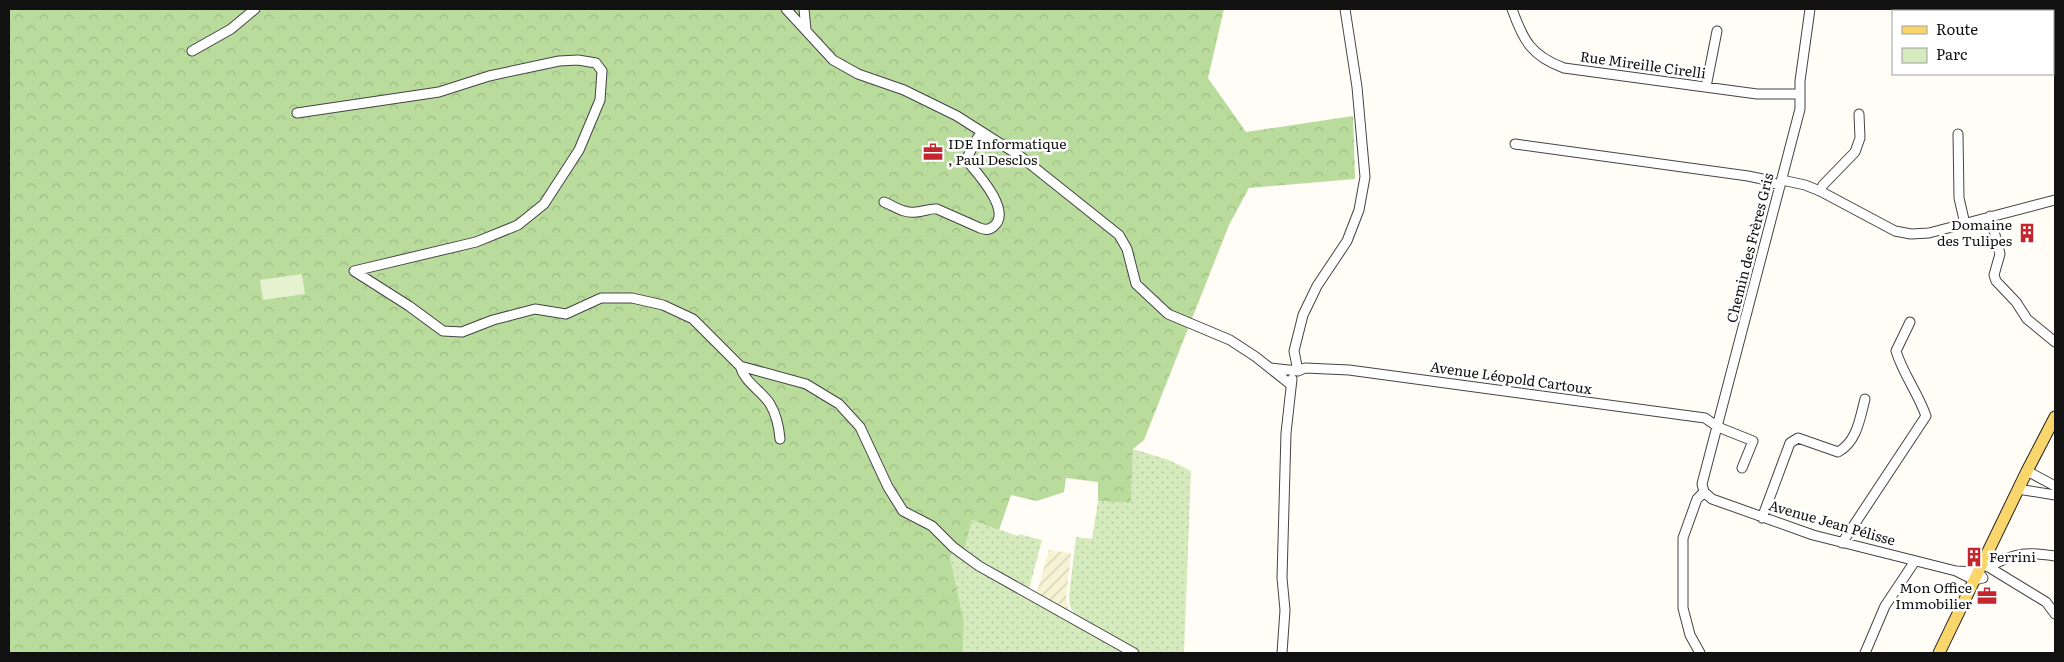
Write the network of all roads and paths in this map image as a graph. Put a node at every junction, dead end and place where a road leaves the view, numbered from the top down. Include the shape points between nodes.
1 (255, 9) edge
2 (786, 9) edge
3 (804, 9) edge
4 (1346, 9) edge
5 (1512, 9) edge
6 (1810, 9) edge
7 (806, 30) junction
8 (1716, 31) dead end
9 (192, 51) dead end
10 (1706, 87) junction
11 (1800, 94) junction
12 (297, 113) dead end
13 (1859, 114) dead end
14 (1958, 134) dead end
15 (988, 136) junction
16 (1515, 144) dead end
17 (1781, 183) junction
18 (1820, 191) junction
19 (2055, 200) edge
20 (884, 202) dead end
21 (1990, 216) junction
22 (1964, 224) junction
23 (1910, 322) dead end
24 (2055, 342) edge
25 (740, 366) junction
26 (1270, 368) junction
27 (1298, 370) junction
28 (1290, 384) junction
29 (1865, 399) dead end
30 (2055, 417) edge
31 (2055, 424) edge
32 (1718, 427) junction
33 (780, 439) dead end
34 (1742, 468) dead end
35 (2030, 473) junction
36 (2055, 486) edge
37 (2022, 490) junction
38 (1704, 492) junction
39 (2055, 495) edge
40 (1762, 518) junction
41 (1842, 543) junction
42 (2055, 556) edge
43 (1915, 561) junction
44 (1981, 572) junction
45 (2055, 614) edge
46 (1134, 653) edge
47 (1282, 653) edge
48 (1700, 653) edge
49 (1865, 653) edge
50 (1939, 653) edge
51 (1946, 653) edge

1 - 9 street via 231,29
2 - 7 street
3 - 7 street
4 - 27 street via 1365,177 1359,210 1347,241 1304,315 1294,351
5 - 10 street, Rue Mireille Cirelli via 1521,35 1550,63 1564,68
6 - 11 street, Chemin des Frères Gris
7 - 15 street via 833,60 858,74 904,90 957,116
8 - 10 street
10 - 11 street, Rue Mireille Cirelli via 1757,94
11 - 17 street, Chemin des Frères Gris via 1800,109
12 - 25 street via 438,92 489,76 559,61 596,63 602,71 600,100 579,150 544,204 518,225 476,242 354,271 443,331 462,332 535,309 566,314 602,298 632,298 663,305 693,319
13 - 18 street via 1860,138 1855,152
14 - 22 street via 1959,198
15 - 20 street via 978,137 968,162 999,207 1000,215 992,228 980,228 937,209 909,212
15 - 26 street via 1020,156 1119,235 1127,249 1136,284 1168,314 1230,340
16 - 17 street
17 - 18 street via 1805,185
17 - 32 street, Chemin des Frères Gris
18 - 22 street via 1895,230 1911,234
19 - 21 street
21 - 22 street
21 - 24 street via 2000,254 1994,275 1996,281 2016,302 2026,319
23 - 41 street via 1896,351 1926,416
25 - 33 street via 749,383 770,404
25 - 46 street via 806,384 839,404 860,426 888,487 904,511 932,526 979,566
26 - 27 street, Avenue Léopold Cartoux
26 - 28 street
27 - 28 street
27 - 32 street, Avenue Léopold Cartoux via 1349,370 1705,418
28 - 47 street via 1286,433
29 - 40 street via 1858,426 1847,448 1838,452 1798,438 1790,443
30 - 35 main road
31 - 35 main road
32 - 34 street, Avenue Léopold Cartoux via 1753,441
32 - 38 street, Chemin des Frères Gris via 1702,484
35 - 36 street
35 - 37 main road
37 - 39 street
37 - 44 main road
38 - 40 street, Avenue Jean Pélisse via 1712,499
38 - 48 street via 1697,499 1683,538 1684,608 1690,635
40 - 41 street, Avenue Jean Pélisse
41 - 43 street, Avenue Jean Pélisse
42 - 44 street via 2034,552 2011,555
43 - 44 street, Avenue Jean Pélisse via 1956,571
43 - 49 street via 1885,606
44 - 45 street via 2046,602
44 - 50 main road
44 - 51 main road

